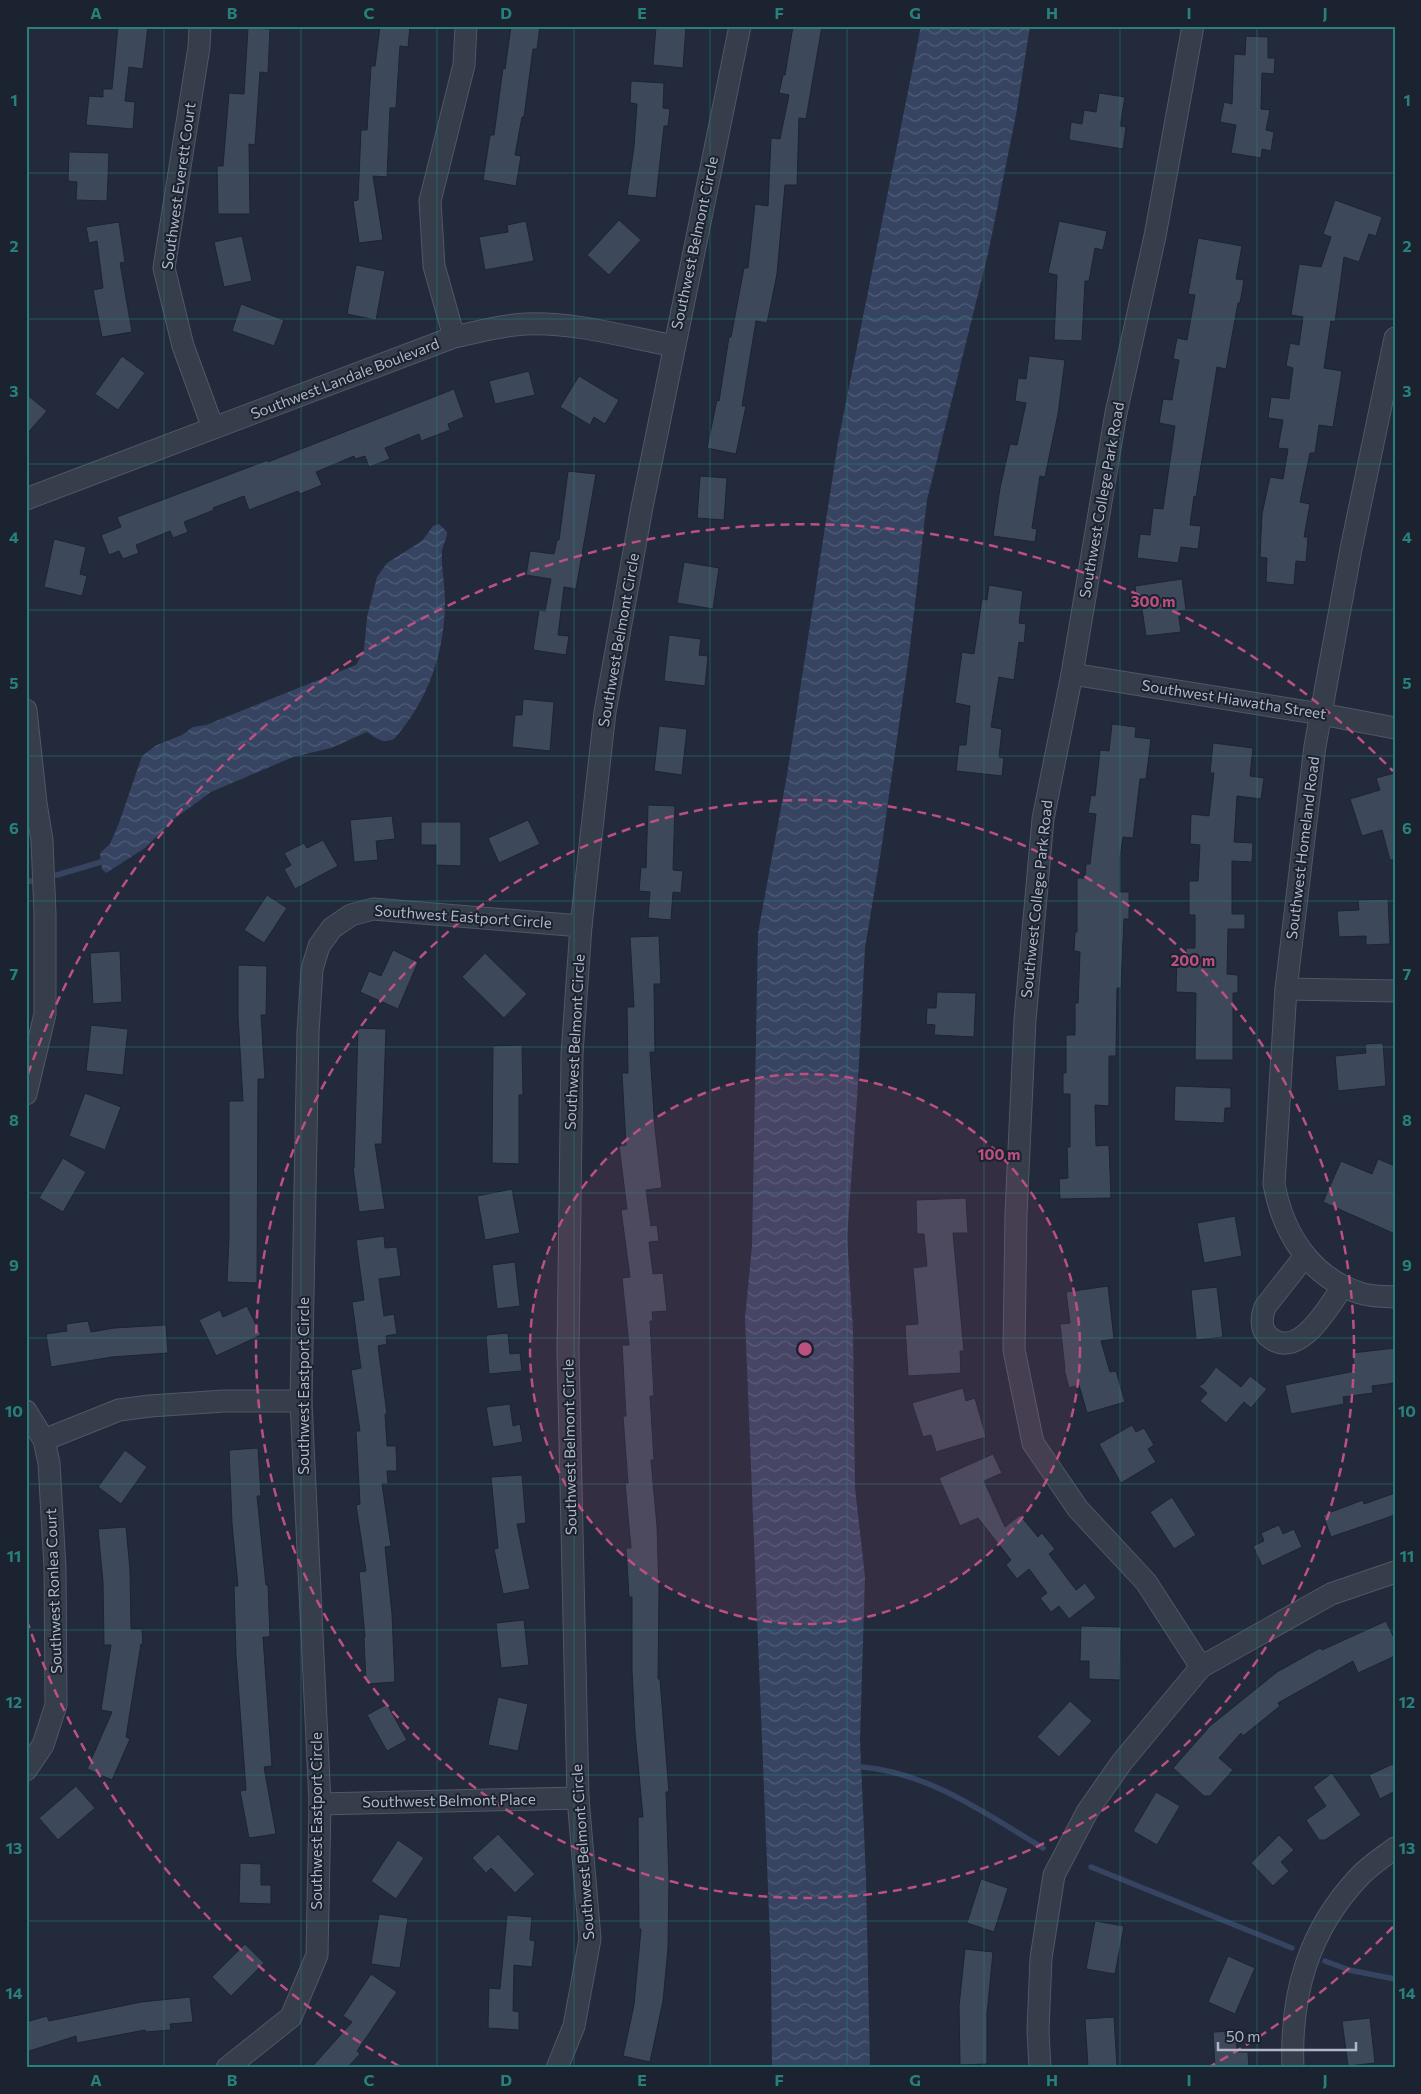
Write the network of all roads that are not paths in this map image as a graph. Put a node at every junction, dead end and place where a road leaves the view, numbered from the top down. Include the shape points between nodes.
1 (200, 26) edge
2 (466, 26) edge
3 (740, 26) edge
4 (1193, 26) edge
5 (454, 337) junction
6 (1395, 338) edge
7 (674, 346) junction
8 (1386, 422) edge
9 (213, 428) junction
10 (26, 499) edge
11 (1072, 674) junction
12 (26, 710) edge
13 (1321, 714) junction
14 (1395, 728) edge
15 (580, 926) junction
16 (1286, 989) junction
17 (1395, 991) edge
18 (26, 1094) edge
19 (1305, 1256) junction
20 (1343, 1286) junction
21 (1395, 1297) edge
22 (301, 1400) junction
23 (26, 1411) edge
24 (44, 1440) junction
25 (1395, 1572) edge
26 (1200, 1667) junction
27 (26, 1770) edge
28 (578, 1798) junction
29 (320, 1804) junction
30 (1395, 1848) edge
31 (227, 2068) edge
32 (557, 2068) edge
33 (1040, 2068) edge
34 (1293, 2068) edge

1 - 9 street, Southwest Everett Court via 164,268 182,346
2 - 5 street via 464,65 430,201 434,266
3 - 7 street, Southwest Belmont Circle
4 - 11 street, Southwest College Park Road via 1155,236 1116,412
5 - 7 street, Southwest Landale Boulevard via 525,324 563,325
5 - 9 street, Southwest Landale Boulevard
6 - 8 street, Southwest Homeland Road
7 - 15 street, Southwest Belmont Circle via 605,712
8 - 13 street, Southwest Homeland Road via 1351,549
9 - 10 street, Southwest Landale Boulevard
11 - 13 street, Southwest Hiawatha Street
11 - 26 street, Southwest College Park Road via 1043,819 1025,1020 1016,1214 1014,1350 1033,1443 1078,1510 1146,1582
12 - 18 street via 42,840 45,944 45,1014
13 - 14 street, Southwest Hiawatha Street
13 - 16 street, Southwest Homeland Road
15 - 22 street, Southwest Eastport Circle via 373,909 351,915 332,928 319,946 312,969 308,1033
15 - 28 street, Southwest Belmont Circle via 572,1054 568,1351
16 - 17 street
16 - 19 street, Southwest Homeland Road via 1274,1184 1278,1208
19 - 20 street, Southwest Homeland Road
19 - 20 street via 1265,1307 1262,1326 1267,1335 1282,1343 1308,1334
20 - 21 street, Southwest Homeland Road via 1362,1294
22 - 24 street via 118,1410
22 - 29 street, Southwest Eastport Circle
23 - 24 street, Southwest Ronlea Court
24 - 27 street, Southwest Ronlea Court via 49,1464 54,1559 56,1705 43,1744
25 - 26 street via 1331,1594
26 - 33 street via 1092,1804 1054,1875 1040,1958
28 - 29 street, Southwest Belmont Place
28 - 32 street, Southwest Belmont Circle via 590,1938 574,2026
29 - 31 street, Southwest Eastport Circle via 317,1955 291,2017
30 - 34 street via 1360,1875 1319,1930 1304,1966 1296,2003

